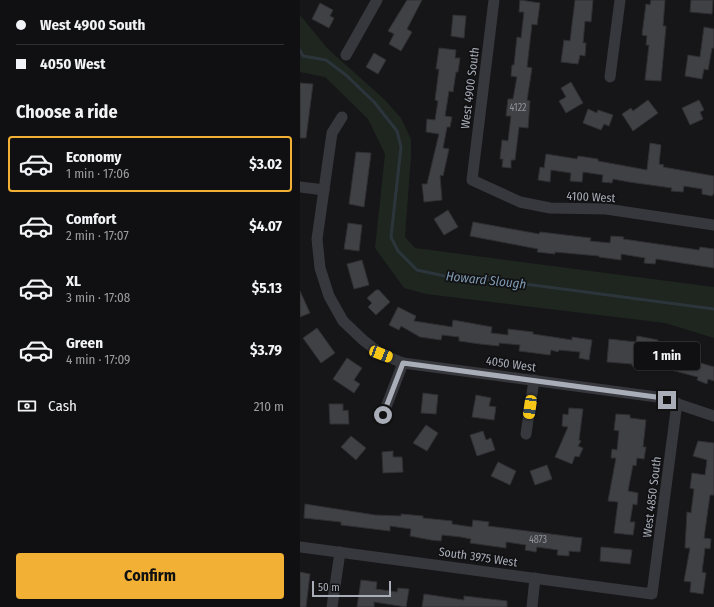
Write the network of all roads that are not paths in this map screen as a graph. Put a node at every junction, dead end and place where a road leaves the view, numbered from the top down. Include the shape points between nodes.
1 (377, 0) edge
2 (494, 0) edge
3 (620, 0) edge
4 (346, 55) dead end
5 (610, 77) dead end
6 (342, 117) dead end
7 (472, 180) joint
8 (300, 187) edge
9 (324, 190) junction
10 (714, 225) edge
11 (403, 363) junction
12 (534, 380) junction
13 (677, 404) junction
14 (383, 415) dead end
15 (714, 416) edge
16 (526, 434) dead end
17 (300, 547) edge
18 (340, 552) junction
19 (535, 578) junction
20 (652, 594) joint
21 (332, 607) edge
22 (532, 607) edge

1 - 4 street
2 - 7 street, West 4900 South
3 - 5 street
6 - 9 street, 4050 West via 332,133
7 - 10 street, 4100 West via 520,202 550,208 606,209
8 - 9 street
9 - 11 street, 4050 West via 317,239 320,268 329,296 343,321 363,340 381,354
11 - 12 street, 4050 West
11 - 14 street
12 - 13 street, 4050 West via 656,397
12 - 16 street
13 - 15 street, 4050 West
13 - 20 street, West 4850 South
17 - 18 street, South 3975 West
18 - 19 street, South 3975 West
18 - 21 street
19 - 20 street, South 3975 West
19 - 22 street

